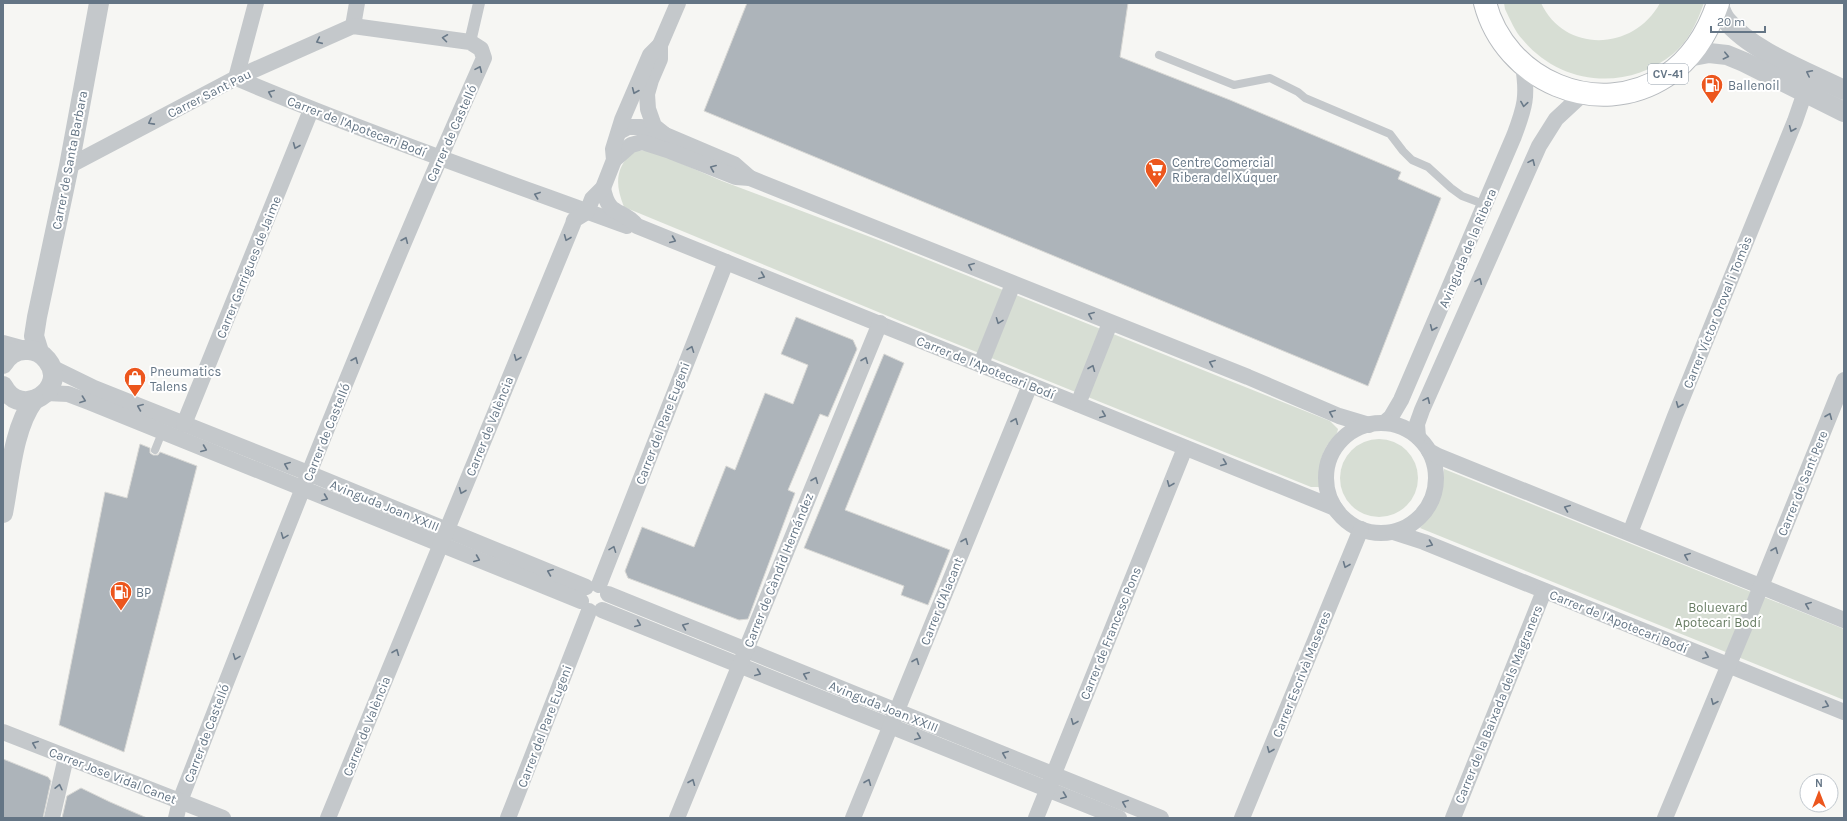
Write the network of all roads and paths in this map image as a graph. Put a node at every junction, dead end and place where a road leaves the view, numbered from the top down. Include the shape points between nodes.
1 (99, 3) edge
2 (256, 3) edge
3 (357, 3) edge
4 (479, 3) edge
5 (678, 3) edge
6 (1485, 3) edge
7 (1718, 3) edge
8 (353, 26) junction
9 (660, 45) junction
10 (475, 46) junction
11 (1159, 55) dead end
12 (1688, 57) junction
13 (1523, 66) junction
14 (236, 78) junction
15 (1844, 90) edge
16 (1805, 92) junction
17 (1584, 93) junction
18 (311, 110) junction
19 (1844, 112) edge
20 (659, 130) junction
21 (619, 132) junction
22 (439, 158) junction
23 (614, 160) junction
24 (69, 166) junction
25 (750, 178) junction
26 (603, 188) junction
27 (1486, 205) junction
28 (587, 212) junction
29 (637, 226) junction
30 (726, 262) junction
31 (1012, 284) junction
32 (880, 323) junction
33 (1110, 323) junction
34 (17, 352) edge
35 (981, 364) junction
36 (51, 367) junction
37 (1844, 380) edge
38 (1030, 385) junction
39 (6, 390) edge
40 (40, 396) junction
41 (1078, 404) junction
42 (184, 424) junction
43 (1376, 424) junction
44 (19, 425) junction
45 (165, 425) junction
46 (1418, 437) junction
47 (1185, 448) junction
48 (156, 450) dead end
49 (1429, 451) junction
50 (308, 473) junction
51 (302, 489) junction
52 (1335, 508) junction
53 (3, 513) edge
54 (1361, 529) junction
55 (1393, 532) junction
56 (1630, 534) junction
57 (443, 537) junction
58 (1761, 586) junction
59 (1544, 591) junction
60 (594, 598) junction
61 (1844, 620) edge
62 (745, 650) junction
63 (739, 665) junction
64 (1729, 666) junction
65 (896, 711) junction
66 (1844, 712) edge
67 (890, 726) junction
68 (3, 732) edge
69 (66, 757) junction
70 (1053, 774) junction
71 (1047, 790) junction
72 (180, 801) junction
73 (52, 818) edge
74 (176, 818) edge
75 (223, 818) edge
76 (328, 818) edge
77 (508, 818) edge
78 (677, 818) edge
79 (853, 818) edge
80 (1036, 818) edge
81 (1119, 818) edge
82 (1161, 818) edge
83 (1242, 818) edge
84 (1453, 818) edge
85 (1665, 818) edge

1 - 24 street, Carrer de Santa Barbara
2 - 14 street
3 - 8 street
4 - 10 street
5 - 9 street
6 - 13 main road, CV-41 via 1489,18 1503,44
7 - 12 main road, CV-41 via 1701,41
15 -> 7 street via 1752,43 1725,18
10 -> 8 street
8 -> 14 street, Carrer Sant Pau
9 - 20 street via 660,59 647,94 648,109
9 -> 21 street, Carrer de València via 650,55
22 -> 10 street, Carrer de Castelló via 484,58
11 - 27 lane via 1234,85 1270,78 1305,98 1390,134 1412,160 1428,167 1462,196
12 -> 16 street via 1709,53 1727,55
12 - 17 main road, CV-41 via 1666,76 1640,88 1612,94
13 - 17 main road, CV-41 via 1551,84
13 -> 27 street, Avinguda de la Ribera via 1527,89 1523,113
18 -> 14 street, Carrer de l'Apotecari Bodí
14 -> 24 street, Carrer Sant Pau
16 - 19 street
16 -> 56 street, Carrer Víctor Oroval i Tomàs
46 -> 17 street, Avinguda de la Ribera via 1417,424 1422,410 1539,146 1556,119
18 - 22 street, Carrer de l'Apotecari Bodí
18 -> 42 street, Carrer Garrigues de Jaime
20 - 21 street via 628,127
20 - 25 street via 734,164
21 - 23 street, Carrer de València via 613,149
28 -> 22 street, Carrer de l'Apotecari Bodí
50 -> 22 street, Carrer de Castelló
25 -> 23 street via 736,177 670,150 642,142 631,145
23 - 26 street, Carrer de València
24 - 34 street, Carrer de Santa Barbara via 37,318
31 -> 25 street
26 - 28 street, Carrer de València via 592,199
26 - 29 street, Carrer de l'Apotecari Bodí via 608,204
27 -> 43 street, Avinguda de la Ribera via 1402,400 1391,417
28 - 29 street, Carrer de l'Apotecari Bodí via 628,227
28 -> 57 street, Carrer de València via 574,220
29 -> 30 street, Carrer de l'Apotecari Bodí
30 -> 32 street, Carrer de l'Apotecari Bodí
60 -> 30 street, Carrer del Pare Eugeni
33 -> 31 street
31 -> 35 street
32 - 35 street, Carrer de l'Apotecari Bodí
62 -> 32 street, Carrer de Càndid Hernández
41 -> 33 street
43 -> 33 street via 1339,416 1241,374
34 - 36 street via 48,361
35 - 38 street, Carrer de l'Apotecari Bodí
36 - 40 street via 52,378
45 -> 36 street, Avinguda Joan XXIII
58 -> 37 street, Carrer de Sant Pere
38 - 41 street, Carrer de l'Apotecari Bodí
65 -> 38 street, Carrer d'Alacant
39 - 40 street via 21,400
39 - 44 street
40 - 44 street via 27,410
40 -> 45 street, Avinguda Joan XXIII via 68,394
41 -> 47 street, Carrer de l'Apotecari Bodí
42 - 45 street, Avinguda Joan XXIII
50 -> 42 street, Avinguda Joan XXIII
43 - 46 street via 1396,425
43 - 52 street via 1352,431 1339,443 1330,458 1326,474 1328,492
44 - 53 street
45 - 48 lane
45 -> 51 street, Avinguda Joan XXIII
46 - 49 street
47 -> 52 street, Carrer de l'Apotecari Bodí
47 -> 70 street, Carrer de Francesc Pons
49 - 55 street via 1435,467 1436,484 1432,501 1422,515 1409,526
56 -> 49 street
50 - 51 street, Carrer de Castelló
50 - 57 street, Avinguda Joan XXIII
51 -> 57 street, Avinguda Joan XXIII
51 -> 72 street, Carrer de Castelló
52 - 54 street via 1346,520
54 - 55 street via 1376,533
54 -> 83 street, Carrer Escrivà Maseres
55 -> 59 street, Carrer de l'Apotecari Bodí
58 -> 56 street
57 - 60 street, Avinguda Joan XXIII
76 -> 57 street, Carrer de València
61 -> 58 street
58 - 64 street, Carrer de Sant Pere
59 -> 64 street, Carrer de l'Apotecari Bodí
59 - 84 street, Carrer de la Baixada dels Magraners
62 -> 60 street, Avinguda Joan XXIII
60 -> 63 street, Avinguda Joan XXIII
60 - 77 street, Carrer del Pare Eugeni
62 - 63 street, Carrer de Càndid Hernández
65 -> 62 street, Avinguda Joan XXIII
63 -> 67 street, Avinguda Joan XXIII
78 -> 63 street, Carrer de Càndid Hernández
64 -> 66 street, Carrer de l'Apotecari Bodí
64 -> 85 street
65 - 67 street, Carrer d'Alacant
70 -> 65 street, Avinguda Joan XXIII
67 -> 71 street, Avinguda Joan XXIII
79 -> 67 street, Carrer d'Alacant
69 -> 68 street, Carrer Jose Vidal Canet
69 - 72 street, Carrer Jose Vidal Canet
73 -> 69 street
70 - 71 street, Carrer de Francesc Pons
82 -> 70 street, Avinguda Joan XXIII
71 - 80 street, Carrer de Francesc Pons
71 -> 81 street, Avinguda Joan XXIII
72 - 74 street, Carrer de Castelló
72 - 75 street, Carrer Jose Vidal Canet

